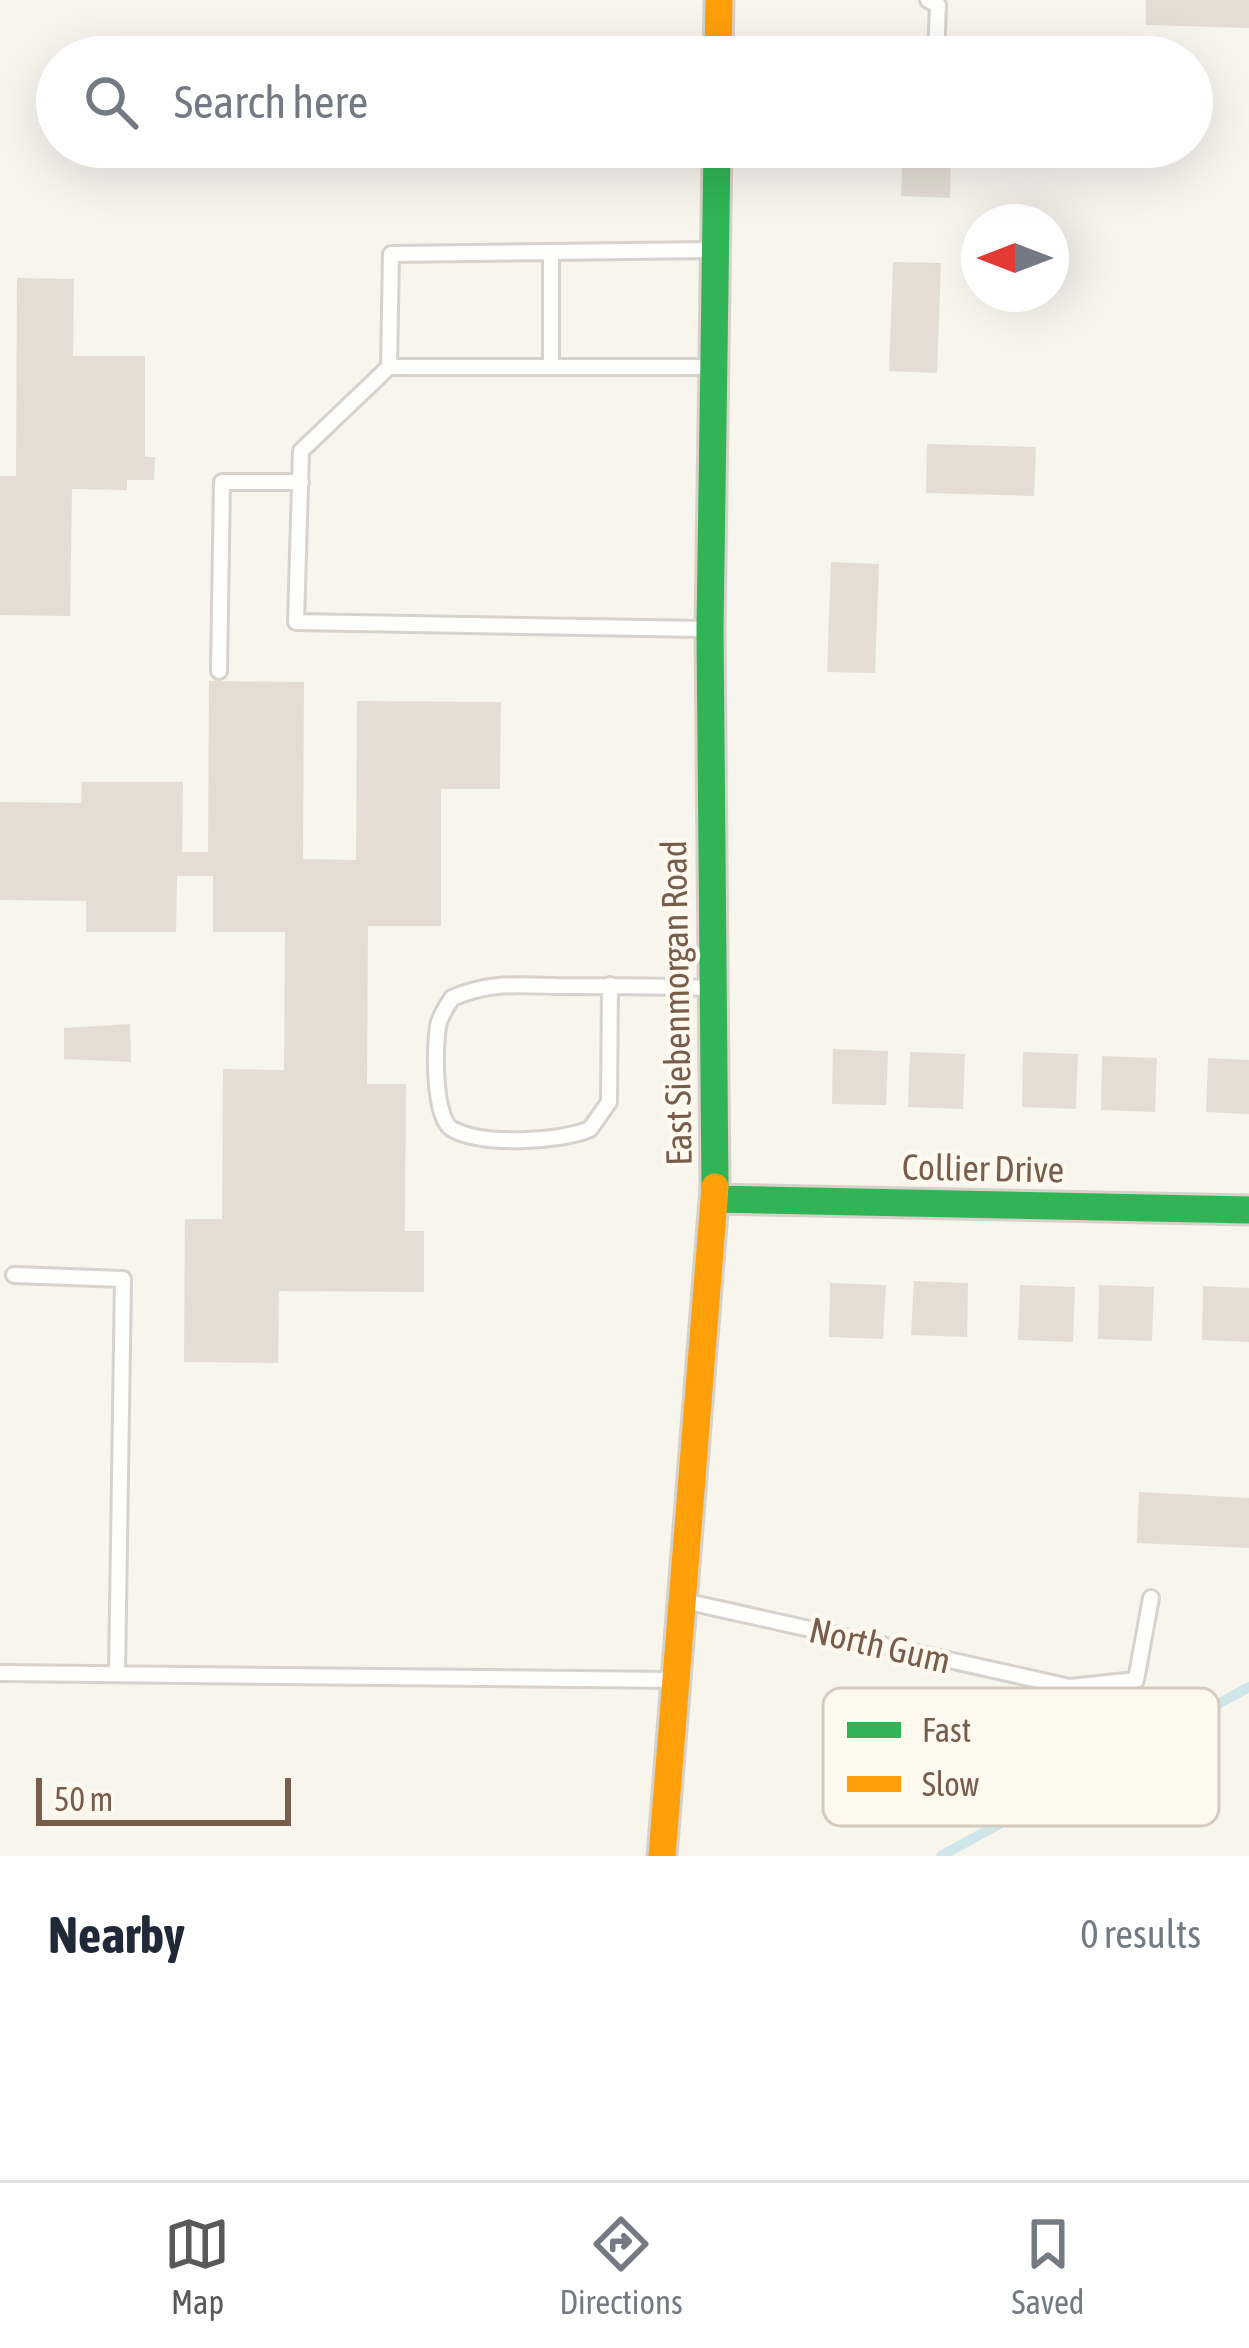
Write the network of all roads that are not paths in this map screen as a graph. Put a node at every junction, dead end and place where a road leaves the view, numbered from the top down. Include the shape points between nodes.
1 (718, 0) edge
2 (928, 0) edge
3 (718, 36) edge
4 (937, 36) edge
5 (717, 168) edge
6 (716, 250) junction
7 (551, 252) junction
8 (389, 367) junction
9 (551, 367) junction
10 (714, 368) junction
11 (301, 482) junction
12 (710, 629) junction
13 (219, 671) dead end
14 (610, 985) junction
15 (711, 988) junction
16 (715, 1199) junction
17 (1249, 1210) edge
18 (14, 1275) dead end
19 (1150, 1598) dead end
20 (684, 1601) junction
21 (0, 1673) edge
22 (117, 1675) junction
23 (677, 1681) junction
24 (662, 1856) edge

1 - 3 street
2 - 4 lane via 938,5
5 - 6 street, East Siebenmorgan Road
6 - 7 lane
6 - 10 street, East Siebenmorgan Road
7 - 8 lane via 391,254
7 - 9 lane
8 - 9 lane
8 - 11 lane via 301,451
9 - 10 lane
10 - 12 street, East Siebenmorgan Road
11 - 12 lane via 296,622
11 - 13 lane via 222,482
12 - 15 street, East Siebenmorgan Road
14 - 14 lane via 499,983 452,998 437,1028 438,1100 452,1130 504,1139 590,1130 609,1102
14 - 15 lane
15 - 16 street, East Siebenmorgan Road
16 - 17 street, Collier Drive
16 - 20 street, East Siebenmorgan Road
18 - 22 lane via 123,1279
19 - 20 lane, North Gum via 1136,1681 1070,1688
20 - 23 street, East Siebenmorgan Road
21 - 22 lane
22 - 23 lane
23 - 24 street, East Siebenmorgan Road

